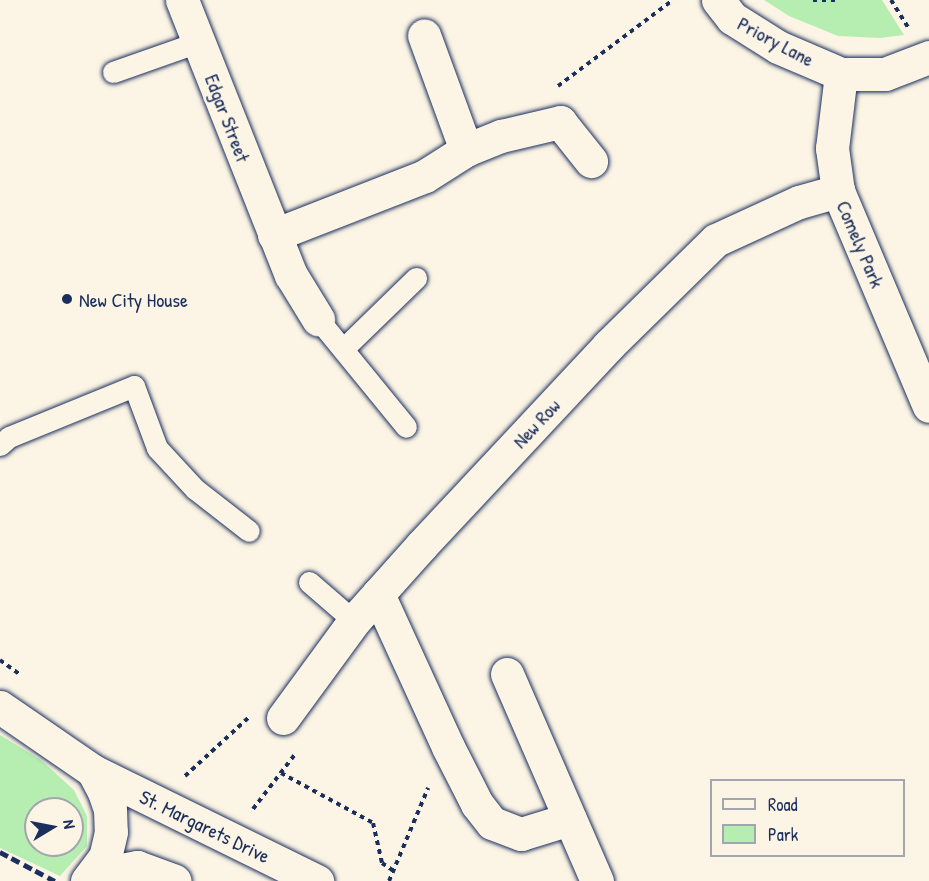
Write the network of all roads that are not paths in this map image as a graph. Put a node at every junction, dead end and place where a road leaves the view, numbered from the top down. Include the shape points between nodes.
1 (182, 0) edge
2 (718, 0) edge
3 (424, 35) dead end
4 (198, 42) junction
5 (929, 57) edge
6 (113, 72) dead end
7 (841, 74) junction
8 (466, 150) junction
9 (591, 161) dead end
10 (838, 191) junction
11 (274, 235) junction
12 (416, 278) dead end
13 (318, 319) joint
14 (343, 349) junction
15 (929, 406) edge
16 (406, 427) dead end
17 (0, 445) edge
18 (249, 531) dead end
19 (309, 582) dead end
20 (378, 594) junction
21 (354, 621) junction
22 (507, 674) dead end
23 (0, 707) edge
24 (283, 718) dead end
25 (93, 771) junction
26 (570, 819) junction
27 (90, 878) edge
28 (176, 881) edge
29 (317, 881) edge
30 (597, 881) edge

1 - 4 street, Edgar Street
2 - 7 street, Priory Lane via 732,18 778,47
3 - 8 street
4 - 6 lane
4 - 11 street, Edgar Street
5 - 7 street via 885,74
7 - 10 street, Comely Park via 832,148
8 - 9 street via 501,136 560,122
8 - 11 street via 425,176
10 - 15 street, Comely Park
10 - 20 street, New Row via 799,202 716,240 608,346
11 - 13 street, Edgar Street via 291,275
12 - 14 lane
13 - 14 lane
14 - 16 lane
17 - 18 lane via 9,437 134,386 158,448 195,489
19 - 21 lane
20 - 21 street, New Row
20 - 26 street via 448,747 477,804 492,823 521,834
21 - 24 street, New Row
22 - 26 street
23 - 25 street, St. Margarets Drive
25 - 27 street via 104,792 111,821 105,857
25 - 29 street, St. Margarets Drive
26 - 30 street
27 - 28 street via 137,867

